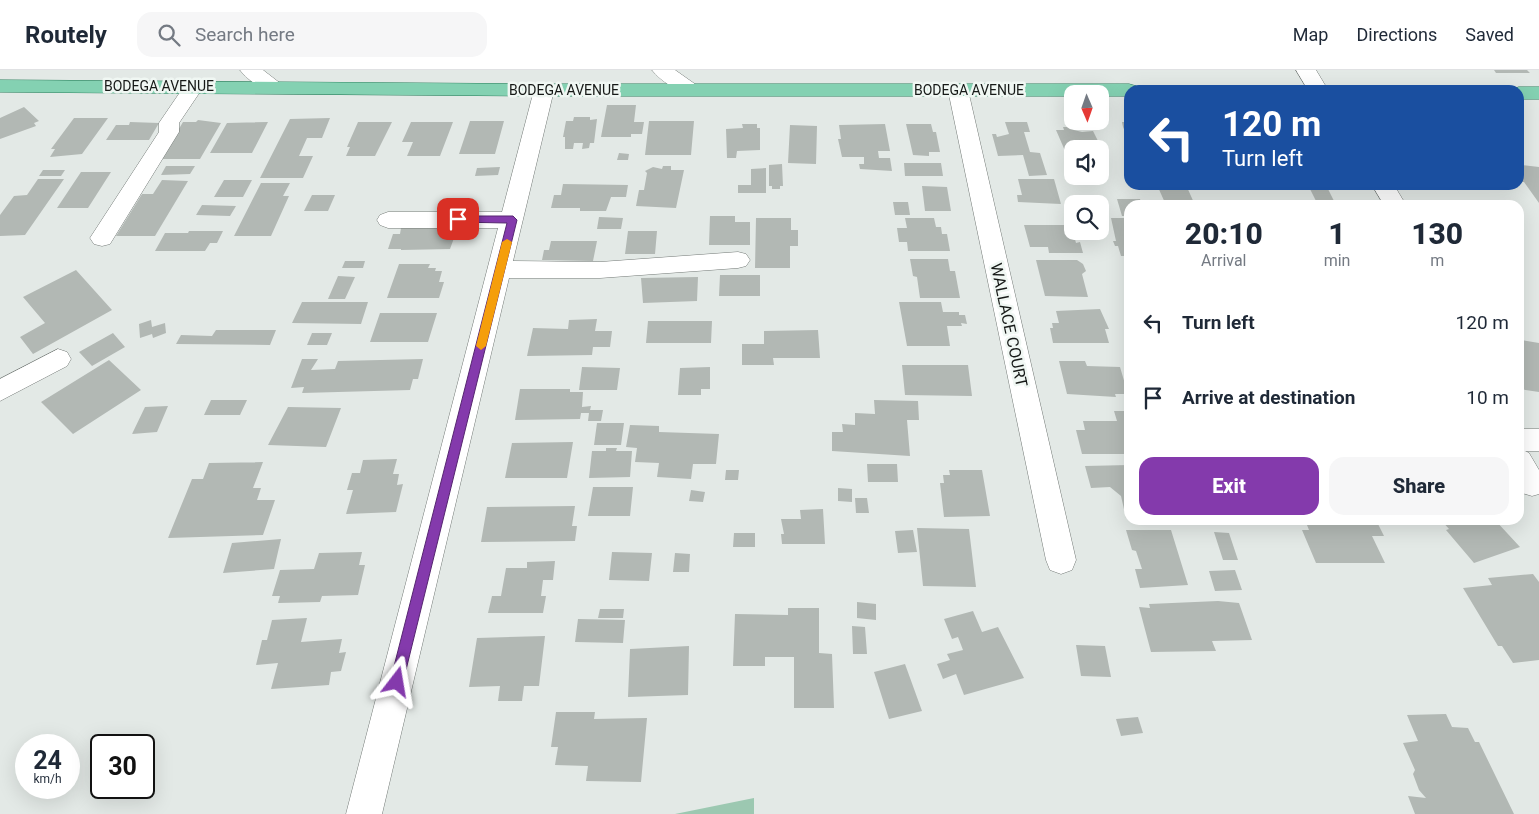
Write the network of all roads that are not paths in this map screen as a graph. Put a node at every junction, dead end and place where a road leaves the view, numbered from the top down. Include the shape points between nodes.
1 (250, 70) edge
2 (662, 70) edge
3 (1306, 70) edge
4 (1315, 85) edge
5 (0, 86) edge
6 (194, 86) junction
7 (275, 87) junction
8 (692, 89) junction
9 (544, 90) junction
10 (958, 90) junction
11 (1124, 90) edge
12 (1524, 93) edge
13 (1539, 93) edge
14 (388, 220) dead end
15 (513, 220) junction
16 (102, 238) dead end
17 (738, 260) dead end
18 (500, 269) junction
19 (58, 358) dead end
20 (0, 391) edge
21 (1524, 440) edge
22 (1539, 440) edge
23 (1061, 560) dead end
24 (364, 814) edge

1 - 7 street
2 - 8 street
3 - 4 street
5 - 6 main road, BODEGA AVENUE
6 - 7 main road, BODEGA AVENUE
6 - 16 street
7 - 9 main road, BODEGA AVENUE
8 - 9 main road, BODEGA AVENUE
8 - 10 main road, BODEGA AVENUE
9 - 15 street
10 - 11 main road, BODEGA AVENUE
10 - 23 street, WALLACE COURT
12 - 13 main road
14 - 15 street
15 - 18 street
17 - 18 street via 600,270
18 - 24 street
19 - 20 street
21 - 22 street

